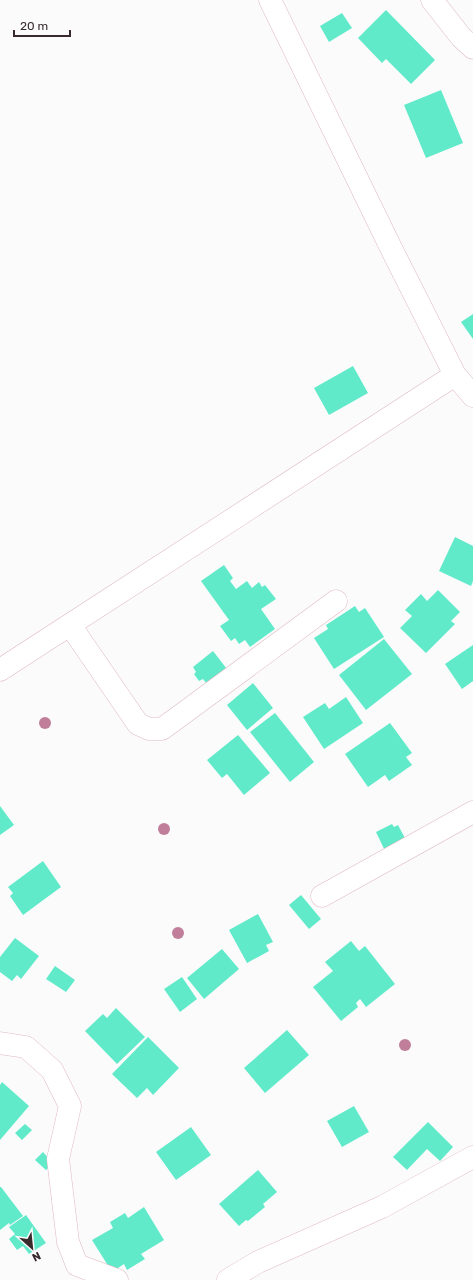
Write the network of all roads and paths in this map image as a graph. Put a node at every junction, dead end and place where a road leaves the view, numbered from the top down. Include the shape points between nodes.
1 (270, 0) edge
2 (432, 0) edge
3 (473, 48) edge
4 (455, 375) junction
5 (473, 396) edge
6 (336, 601) dead end
7 (70, 625) junction
8 (0, 670) edge
9 (473, 812) edge
10 (322, 896) dead end
11 (0, 1043) edge
12 (473, 1157) edge
13 (117, 1280) edge
14 (228, 1280) edge

1 - 4 street
2 - 3 street
4 - 5 street
4 - 7 street
6 - 7 street via 162,729 148,730 138,724
7 - 8 street
9 - 10 street
11 - 13 street via 26,1047 52,1070 70,1106 58,1160 68,1242 77,1265
12 - 14 street via 382,1207 258,1262

